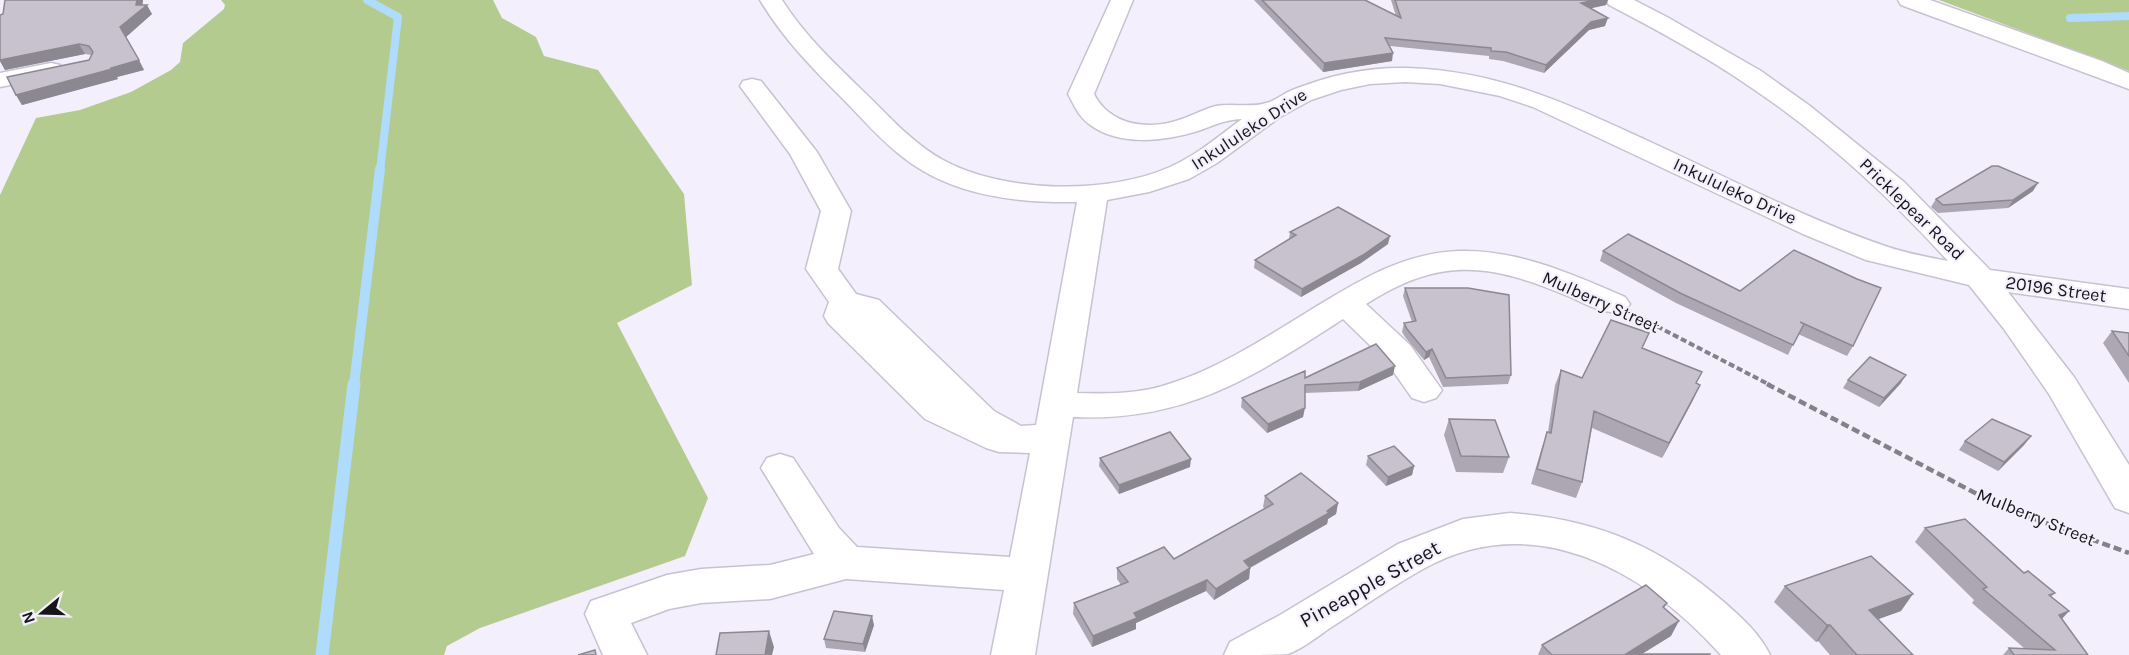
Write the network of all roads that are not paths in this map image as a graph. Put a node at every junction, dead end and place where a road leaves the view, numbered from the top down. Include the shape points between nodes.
1 (771, 0) edge
2 (1122, 0) edge
3 (1617, 0) edge
4 (1909, 0) edge
5 (74, 65) edge
6 (0, 80) edge
7 (2129, 81) edge
8 (752, 86) dead end
9 (1272, 111) junction
10 (1093, 194) junction
11 (1982, 279) junction
12 (2129, 299) edge
13 (1346, 303) junction
14 (1614, 304) road end
15 (1424, 390) dead end
16 (1055, 418) junction
17 (780, 468) dead end
18 (2129, 498) edge
19 (846, 563) junction
20 (1027, 575) junction
21 (625, 655) edge
22 (1013, 655) edge
23 (1246, 655) edge
24 (1748, 655) edge

1 - 10 street, Inkululeko Drive via 809,52 905,146 937,169 980,184 1023,192
2 - 9 street via 1081,94 1090,113 1100,121 1130,131 1154,132 1189,125 1216,114
3 - 11 street, Pricklepear Road via 1702,45 1827,131 1916,208
4 - 7 street
5 - 6 street
8 - 16 street, Mulberry Street via 803,152 836,210 822,269 845,302 840,316 938,410 999,439 1033,440
9 - 10 street, Inkululeko Drive via 1182,172 1148,184
9 - 11 street, Inkululeko Drive via 1313,88 1377,76 1449,78 1500,88 1542,102 1849,243
10 - 16 street
11 - 12 street, 20196 Street
11 - 18 street, Pricklepear Road via 2052,371
13 - 14 street, Mulberry Street via 1395,274 1417,266 1470,261 1526,270
13 - 15 street via 1398,353
13 - 16 street, Mulberry Street via 1242,365 1184,392
16 - 20 street
17 - 19 street
19 - 20 street
19 - 21 street via 770,582 667,591 606,614
20 - 22 street
23 - 24 street, Pineapple Street via 1416,554 1469,533 1528,530 1599,543 1634,561 1672,583 1702,607

